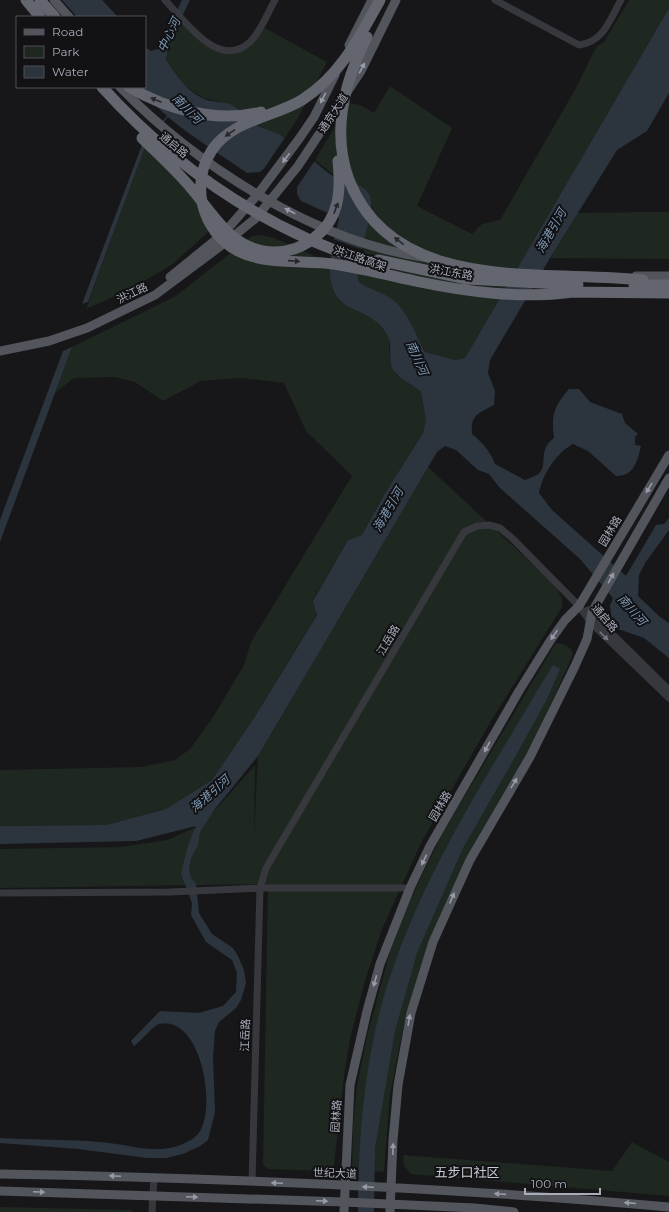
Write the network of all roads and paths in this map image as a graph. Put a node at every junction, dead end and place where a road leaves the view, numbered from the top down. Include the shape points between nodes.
1 (20, 0) edge
2 (26, 0) edge
3 (37, 0) edge
4 (54, 0) edge
5 (165, 0) edge
6 (275, 0) edge
7 (372, 0) edge
8 (380, 0) edge
9 (387, 0) edge
10 (396, 0) edge
11 (495, 0) edge
12 (621, 0) edge
13 (34, 16) edge
14 (39, 16) edge
15 (51, 16) edge
16 (68, 16) edge
17 (344, 61) junction
18 (346, 86) junction
19 (101, 88) edge
20 (101, 88) edge
21 (101, 88) edge
22 (112, 88) edge
23 (129, 92) edge
24 (258, 194) junction
25 (271, 201) junction
26 (243, 210) junction
27 (256, 218) junction
28 (669, 276) edge
29 (669, 284) edge
30 (573, 292) junction
31 (669, 293) edge
32 (669, 296) edge
33 (0, 346) edge
34 (0, 352) edge
35 (669, 455) edge
36 (669, 478) edge
37 (579, 606) junction
38 (592, 612) junction
39 (591, 622) junction
40 (669, 690) edge
41 (669, 698) edge
42 (260, 888) junction
43 (410, 888) junction
44 (0, 893) edge
45 (0, 1174) edge
46 (154, 1178) junction
47 (252, 1182) junction
48 (344, 1186) junction
49 (392, 1188) junction
50 (0, 1191) edge
51 (153, 1195) junction
52 (344, 1202) junction
53 (669, 1207) edge
54 (390, 1208) edge
55 (152, 1212) edge
56 (344, 1212) edge
57 (514, 1212) edge

1 - 13 main road
2 - 14 highway
3 - 15 highway
4 - 16 main road
5 - 6 street via 206,42 216,48 230,51 250,42
7 -> 24 main road, 通京大道 via 314,117
8 - 17 highway
9 - 18 highway, 通京大道 via 357,57
25 -> 10 main road, 通京大道 via 285,185 361,71
11 - 12 street via 579,45 597,40
17 -> 23 highway via 300,96 252,115 205,115
17 -> 30 highway via 330,78 312,93 292,106 232,131 213,148 204,167 200,190 203,209 217,235 239,252 262,258 339,265 428,284 481,292 547,295
19 -> 18 highway via 132,128 182,178 225,230 235,239 258,251 282,252 315,238 329,223 336,209 340,186 336,122
29 -> 18 highway via 474,269 434,260 410,249 378,224 351,184 340,140
20 - 30 highway, 洪江路高架 via 188,168 253,212 300,236 369,262 428,277 474,285
21 - 26 main road, 通启路 via 126,117 159,148 185,170
22 - 29 highway, 洪江路高架 via 163,139 218,181 302,229 371,258 467,279 549,285
23 - 24 main road, 通启路 via 163,128 187,147
24 - 25 main road, 洪江东路
24 - 26 main road, 通京大道
25 - 27 main road, 通京大道
28 -> 25 main road, 洪江东路 via 506,270 398,254 335,232
26 - 27 main road, 洪江东路
26 - 33 main road, 洪江路 via 223,234 156,288 82,324 27,341
27 - 32 main road, 洪江东路 via 330,252 425,280 498,292
27 - 34 main road, 洪江路 via 155,295 87,328 49,341
30 - 31 highway, 洪江路高架
35 -> 37 main road, 园林路
38 -> 36 main road
37 - 38 street, 通启路
37 - 39 street, 通启路
37 - 42 street, 江岳路 via 500,528 490,525 477,526 464,532 266,868
37 -> 43 main road, 园林路 via 550,641 519,691 430,846
38 - 39 main road
38 - 40 street, 通启路
39 -> 41 street, 通启路
49 -> 39 main road via 398,1085 411,1013 433,942 470,860 530,757 575,666 587,639
42 - 43 street
42 - 44 street via 185,892
42 - 47 street, 江岳路
43 -> 48 main road, 园林路 via 380,964 350,1084
46 -> 45 main road, 世纪大道
46 - 47 main road, 世纪大道
46 - 51 street
48 -> 47 main road, 世纪大道
49 -> 48 main road, 世纪大道
48 - 52 main road, 园林路
53 -> 49 main road, 世纪大道
49 - 54 main road
50 -> 51 main road
51 -> 52 main road
51 - 55 street
52 - 54 main road
52 - 56 main road, 园林路
54 - 57 main road via 475,1208

